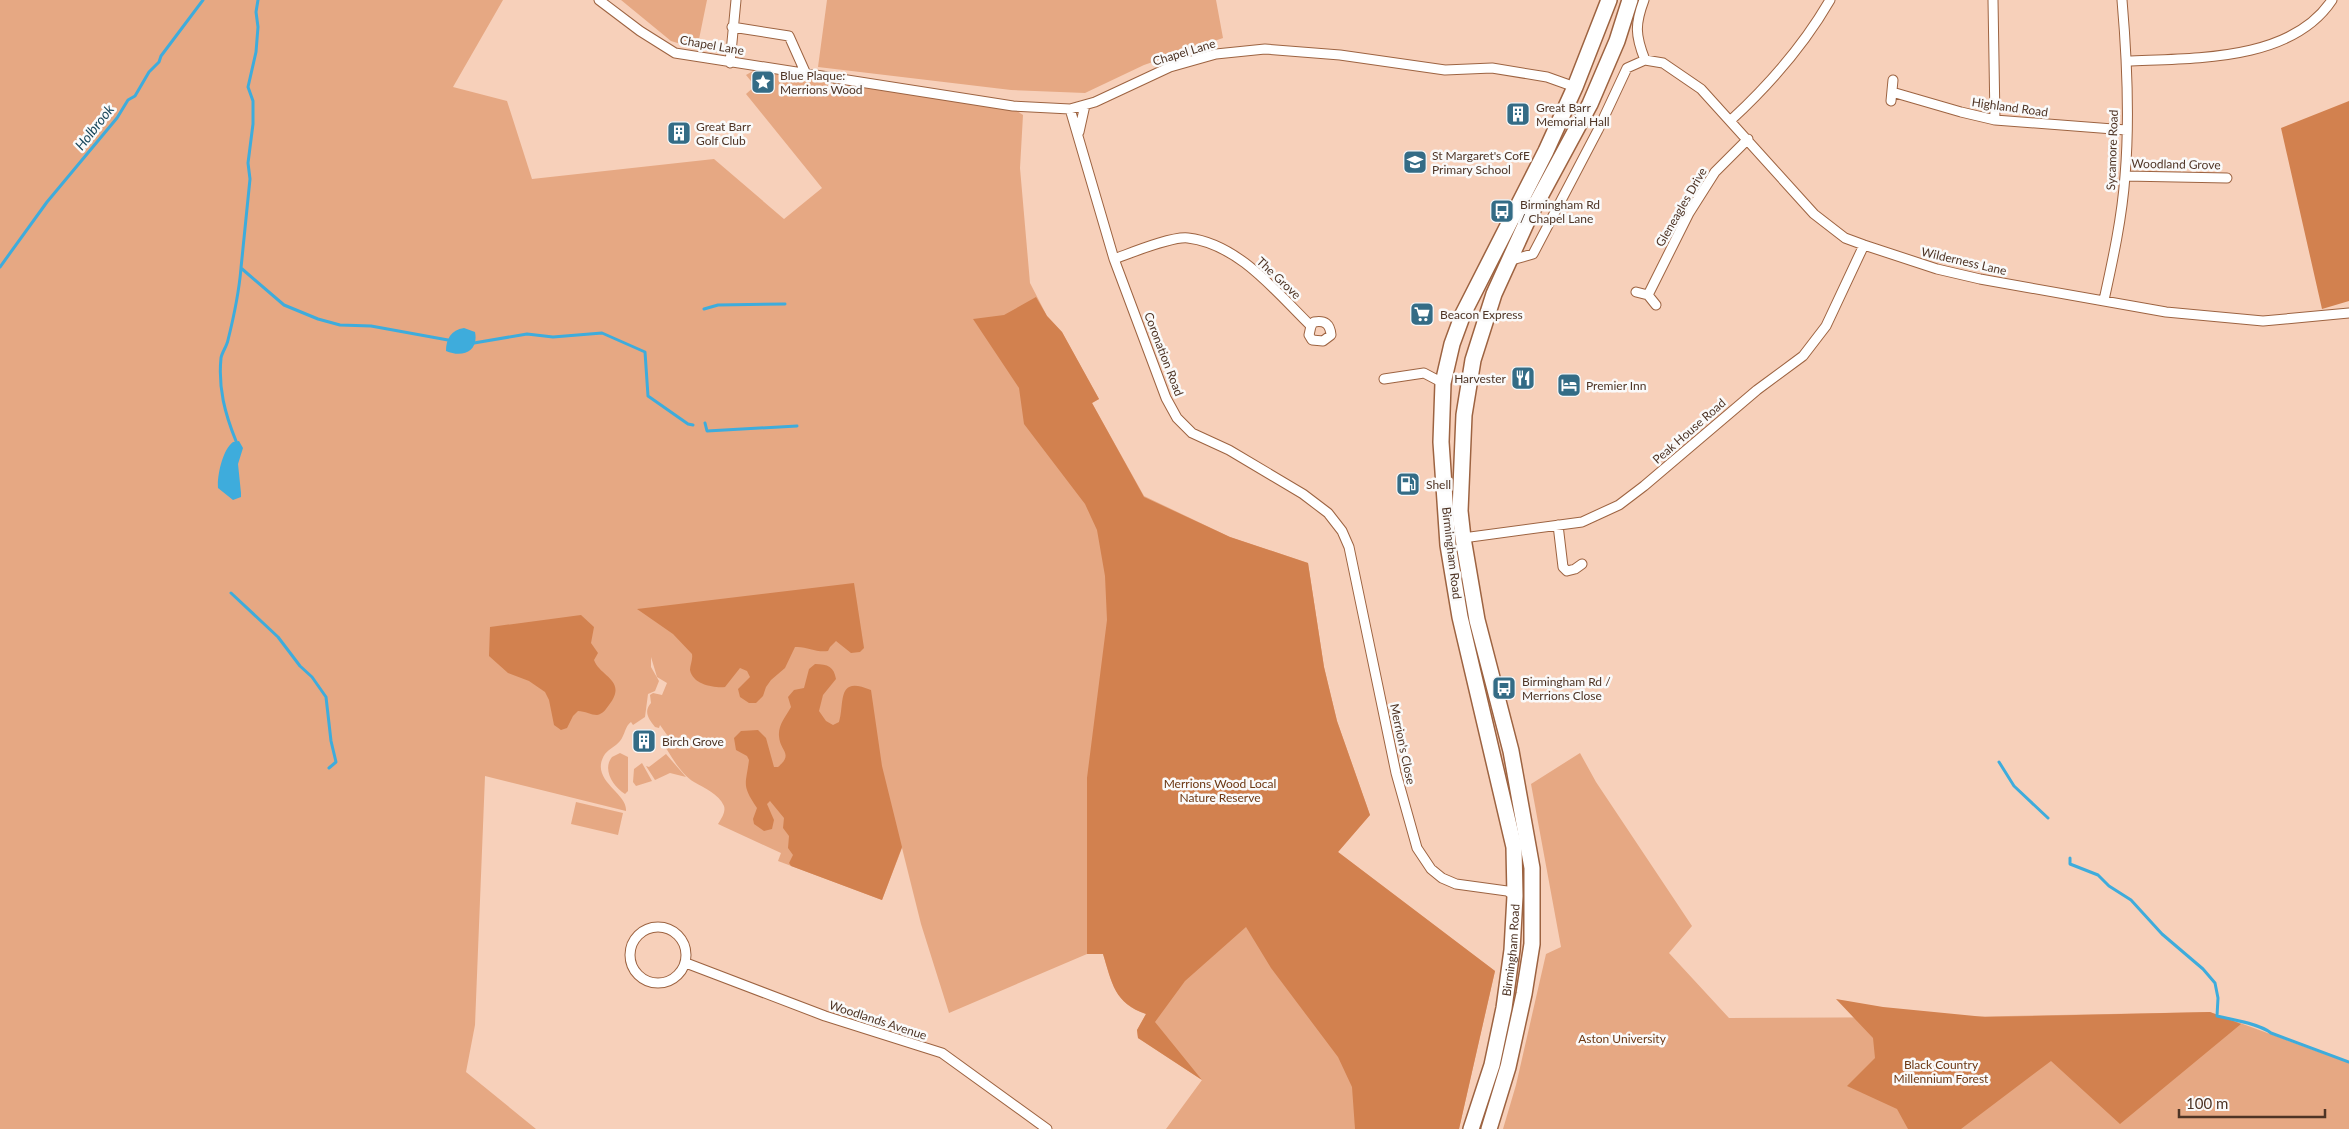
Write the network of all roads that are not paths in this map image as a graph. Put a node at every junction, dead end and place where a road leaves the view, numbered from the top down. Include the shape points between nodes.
1 (599, 0) edge
2 (736, 0) edge
3 (1609, 0) edge
4 (1620, 0) edge
5 (1630, 0) edge
6 (1644, 0) edge
7 (1830, 0) edge
8 (1993, 0) edge
9 (2122, 0) edge
10 (2332, 0) edge
11 (732, 27) junction
12 (1646, 60) junction
13 (2127, 61) junction
14 (730, 63) junction
15 (806, 74) junction
16 (1893, 80) dead end
17 (1575, 87) junction
18 (1084, 105) junction
19 (1070, 109) junction
20 (1731, 120) junction
21 (1995, 120) junction
22 (2126, 130) junction
23 (1079, 133) junction
24 (1748, 140) junction
25 (2126, 176) junction
26 (2227, 178) dead end
27 (1864, 246) junction
28 (1114, 259) junction
29 (1508, 261) junction
30 (1636, 292) dead end
31 (1648, 295) junction
32 (2104, 300) junction
33 (1656, 305) dead end
34 (1488, 312) junction
35 (2349, 313) edge
36 (1311, 326) dead end
37 (1479, 336) junction
38 (1447, 367) junction
39 (1384, 380) dead end
40 (1443, 382) junction
41 (1558, 525) junction
42 (1342, 531) joint
43 (1463, 538) junction
44 (1582, 564) dead end
45 (1532, 877) junction
46 (1515, 879) junction
47 (1515, 901) junction
48 (1532, 907) junction
49 (686, 963) junction
50 (1047, 1129) edge
51 (1471, 1129) edge
52 (1489, 1129) edge

1 - 14 street, Chapel Lane via 675,53
2 - 11 street
3 - 17 highway, Birmingham Road
4 - 17 highway via 1591,83 1583,89
5 - 29 highway, Birmingham Road via 1617,41 1590,104
6 - 12 street via 1636,21
7 - 20 street via 1762,91
8 - 21 street
9 - 13 street, Sycamore Road
10 - 13 street via 2299,32 2256,48 2206,57
11 - 14 street
11 - 15 street, Chapel Lane via 789,36
12 - 20 street, Wilderness Lane via 1663,63 1686,78
12 - 29 street via 1627,68 1532,254
13 - 22 street, Sycamore Road
14 - 15 street, Chapel Lane
15 - 19 street, Chapel Lane via 1013,106
16 - 21 street, Highland Road via 1892,96
17 - 18 street, Chapel Lane via 1547,77 1492,68 1444,70 1340,55 1265,49 1216,54 1170,67
17 - 38 highway, Birmingham Road via 1463,314
18 - 19 street, Chapel Lane
18 - 23 street, Coronation Road
19 - 23 street, Coronation Road
20 - 24 street, Wilderness Lane
21 - 22 street, Highland Road
22 - 25 street, Sycamore Road
23 - 28 street, Coronation Road
24 - 27 street, Wilderness Lane via 1814,214 1845,238
24 - 31 street, Gleneagles Drive via 1715,172 1689,213
25 - 26 street, Woodland Grove
25 - 32 street, Sycamore Road via 2119,231
27 - 32 street, Wilderness Lane via 1945,271
27 - 41 street, Peak House Road via 1826,326 1803,356 1756,390 1619,504 1582,522
28 - 36 street, The Grove via 1186,237 1219,247 1250,267
28 - 42 street, Coronation Road via 1166,398 1178,418 1192,432 1303,494 1328,513
29 - 34 highway, Birmingham Road
30 - 31 street
31 - 33 street
32 - 35 street, Wilderness Lane via 2166,312 2263,321
34 - 37 highway, Birmingham Road
34 - 38 highway via 1474,317
37 - 40 highway via 1457,386
37 - 43 highway, Birmingham Road via 1468,386 1461,445
38 - 40 highway, Birmingham Road
39 - 40 street via 1424,373
40 - 46 highway, Birmingham Road via 1441,442 1448,545 1460,617 1514,846
41 - 43 street, Peak House Road
41 - 44 street via 1563,567 1567,571
42 - 47 street, Merrion's Close via 1349,547 1396,773 1417,848 1431,869 1442,878 1456,884 1506,891
43 - 45 highway, Birmingham Road via 1477,620 1511,751
45 - 46 highway
45 - 48 highway, Birmingham Road
46 - 47 highway, Birmingham Road
47 - 48 highway
47 - 51 highway, Birmingham Road via 1504,1008 1492,1065
48 - 52 highway, Birmingham Road via 1532,944 1524,994 1508,1068
49 - 49 street via 675,978 658,984 648,982 634,970 630,961 633,942 638,935 655,926 673,931 685,945
49 - 50 street, Woodlands Avenue via 825,1016 942,1054

